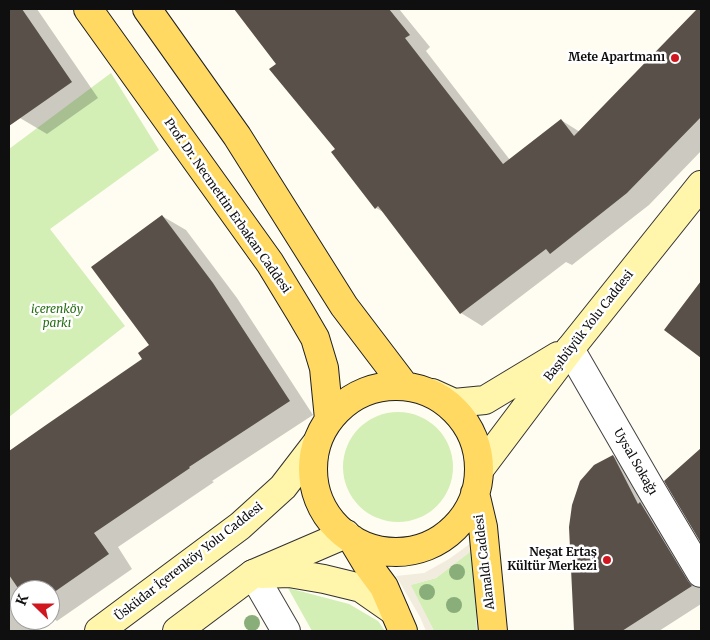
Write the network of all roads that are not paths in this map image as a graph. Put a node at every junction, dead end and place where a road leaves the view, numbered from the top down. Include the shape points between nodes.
1 (88, 9) edge
2 (147, 9) edge
3 (701, 185) edge
4 (570, 349) junction
5 (404, 386) junction
6 (432, 393) junction
7 (330, 419) junction
8 (316, 444) junction
9 (477, 481) junction
10 (349, 537) junction
11 (701, 573) edge
12 (253, 574) junction
13 (399, 621) edge
14 (99, 631) edge
15 (177, 631) edge
16 (286, 631) edge
17 (493, 631) edge

1 - 7 main road, Prof. Dr. Necmettin Erbakan Caddesi via 270,263 301,314 315,338 324,368
2 - 5 main road via 237,136 344,306
3 - 4 main road, Başıbüyük Yolu Caddesi
4 - 6 main road via 484,400 454,404
4 - 9 main road, Başıbüyük Yolu Caddesi
4 - 11 street, Uysal Sokağı
5 - 6 main road
5 - 7 main road via 376,388 350,399
6 - 9 main road via 452,406 467,424 476,446
7 - 8 main road
8 - 10 main road via 313,472 318,498 332,522
8 - 14 main road, Üsküdar İçerenköy Yolu Caddesi via 283,487 240,526
9 - 10 main road via 465,516 447,534 425,547 400,552 375,550
9 - 17 main road, Alanaldı Caddesi
10 - 12 main road
10 - 13 main road via 384,587
12 - 13 main road via 289,573 360,588
12 - 15 main road
12 - 16 street

